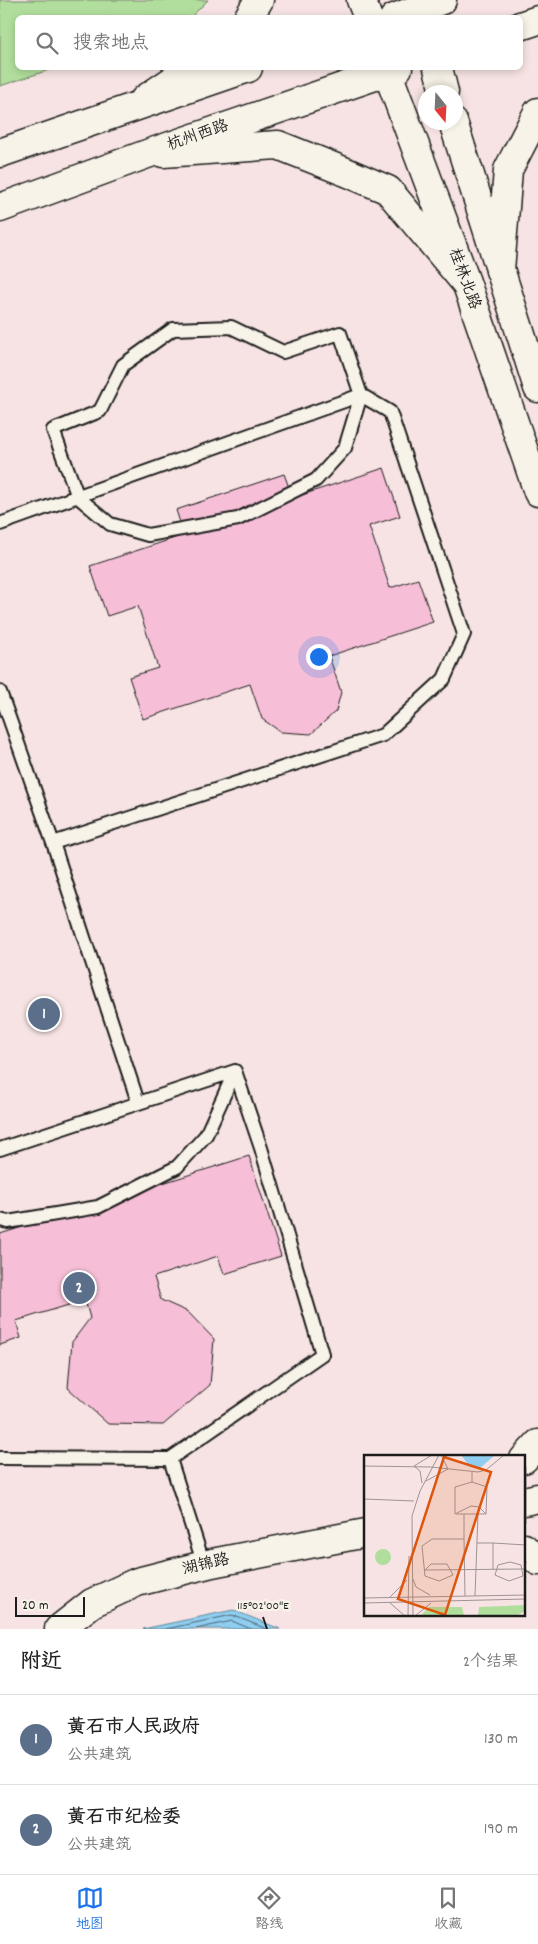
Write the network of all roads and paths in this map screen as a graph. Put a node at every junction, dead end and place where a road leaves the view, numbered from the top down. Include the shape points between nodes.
1 (259, 0) edge
2 (362, 0) edge
3 (425, 6) edge
4 (250, 15) edge
5 (367, 15) edge
6 (402, 15) edge
7 (538, 20) edge
8 (523, 25) edge
9 (188, 70) edge
10 (242, 70) edge
11 (387, 70) edge
12 (390, 70) edge
13 (438, 70) edge
14 (442, 85) edge
15 (132, 108) junction
16 (538, 112) edge
17 (456, 130) edge
18 (0, 153) edge
19 (147, 154) junction
20 (0, 208) edge
21 (500, 270) junction
22 (466, 282) junction
23 (538, 388) edge
24 (361, 395) junction
25 (538, 492) edge
26 (78, 497) junction
27 (0, 524) edge
28 (0, 692) edge
29 (53, 843) junction
30 (235, 1071) junction
31 (138, 1102) junction
32 (0, 1149) edge
33 (0, 1220) edge
34 (538, 1444) edge
35 (526, 1457) edge
36 (0, 1458) edge
37 (170, 1459) junction
38 (364, 1533) edge
39 (526, 1550) edge
40 (538, 1561) edge
41 (204, 1565) junction
42 (59, 1629) edge

1 - 4 main road
2 - 5 main road
3 - 6 main road
7 - 8 main road
9 - 15 main road
10 - 15 main road
11 - 19 main road, 杭州西路
12 - 22 main road, 桂林北路
13 - 14 main road
15 - 18 main road
16 - 21 main road via 508,170
17 - 21 main road
19 - 20 main road, 杭州西路
19 - 22 main road via 278,145 346,172 388,190
21 - 23 main road
22 - 25 main road, 桂林北路
24 - 26 lane
24 - 26 lane via 346,448 316,480 238,519 148,534 110,524
24 - 26 lane via 340,333 283,352 231,327 173,329 123,365 100,411 53,430
24 - 29 lane via 390,412 464,634 444,679 383,735
26 - 27 lane
28 - 29 lane
29 - 31 lane
30 - 31 lane
30 - 33 lane via 206,1135 176,1167 98,1207 8,1222
30 - 37 lane via 322,1354
31 - 32 lane
34 - 35 main road
36 - 37 lane
37 - 41 lane
38 - 41 main road, 湖锦路
39 - 40 main road
41 - 42 main road, 湖锦路 via 137,1582 92,1603

